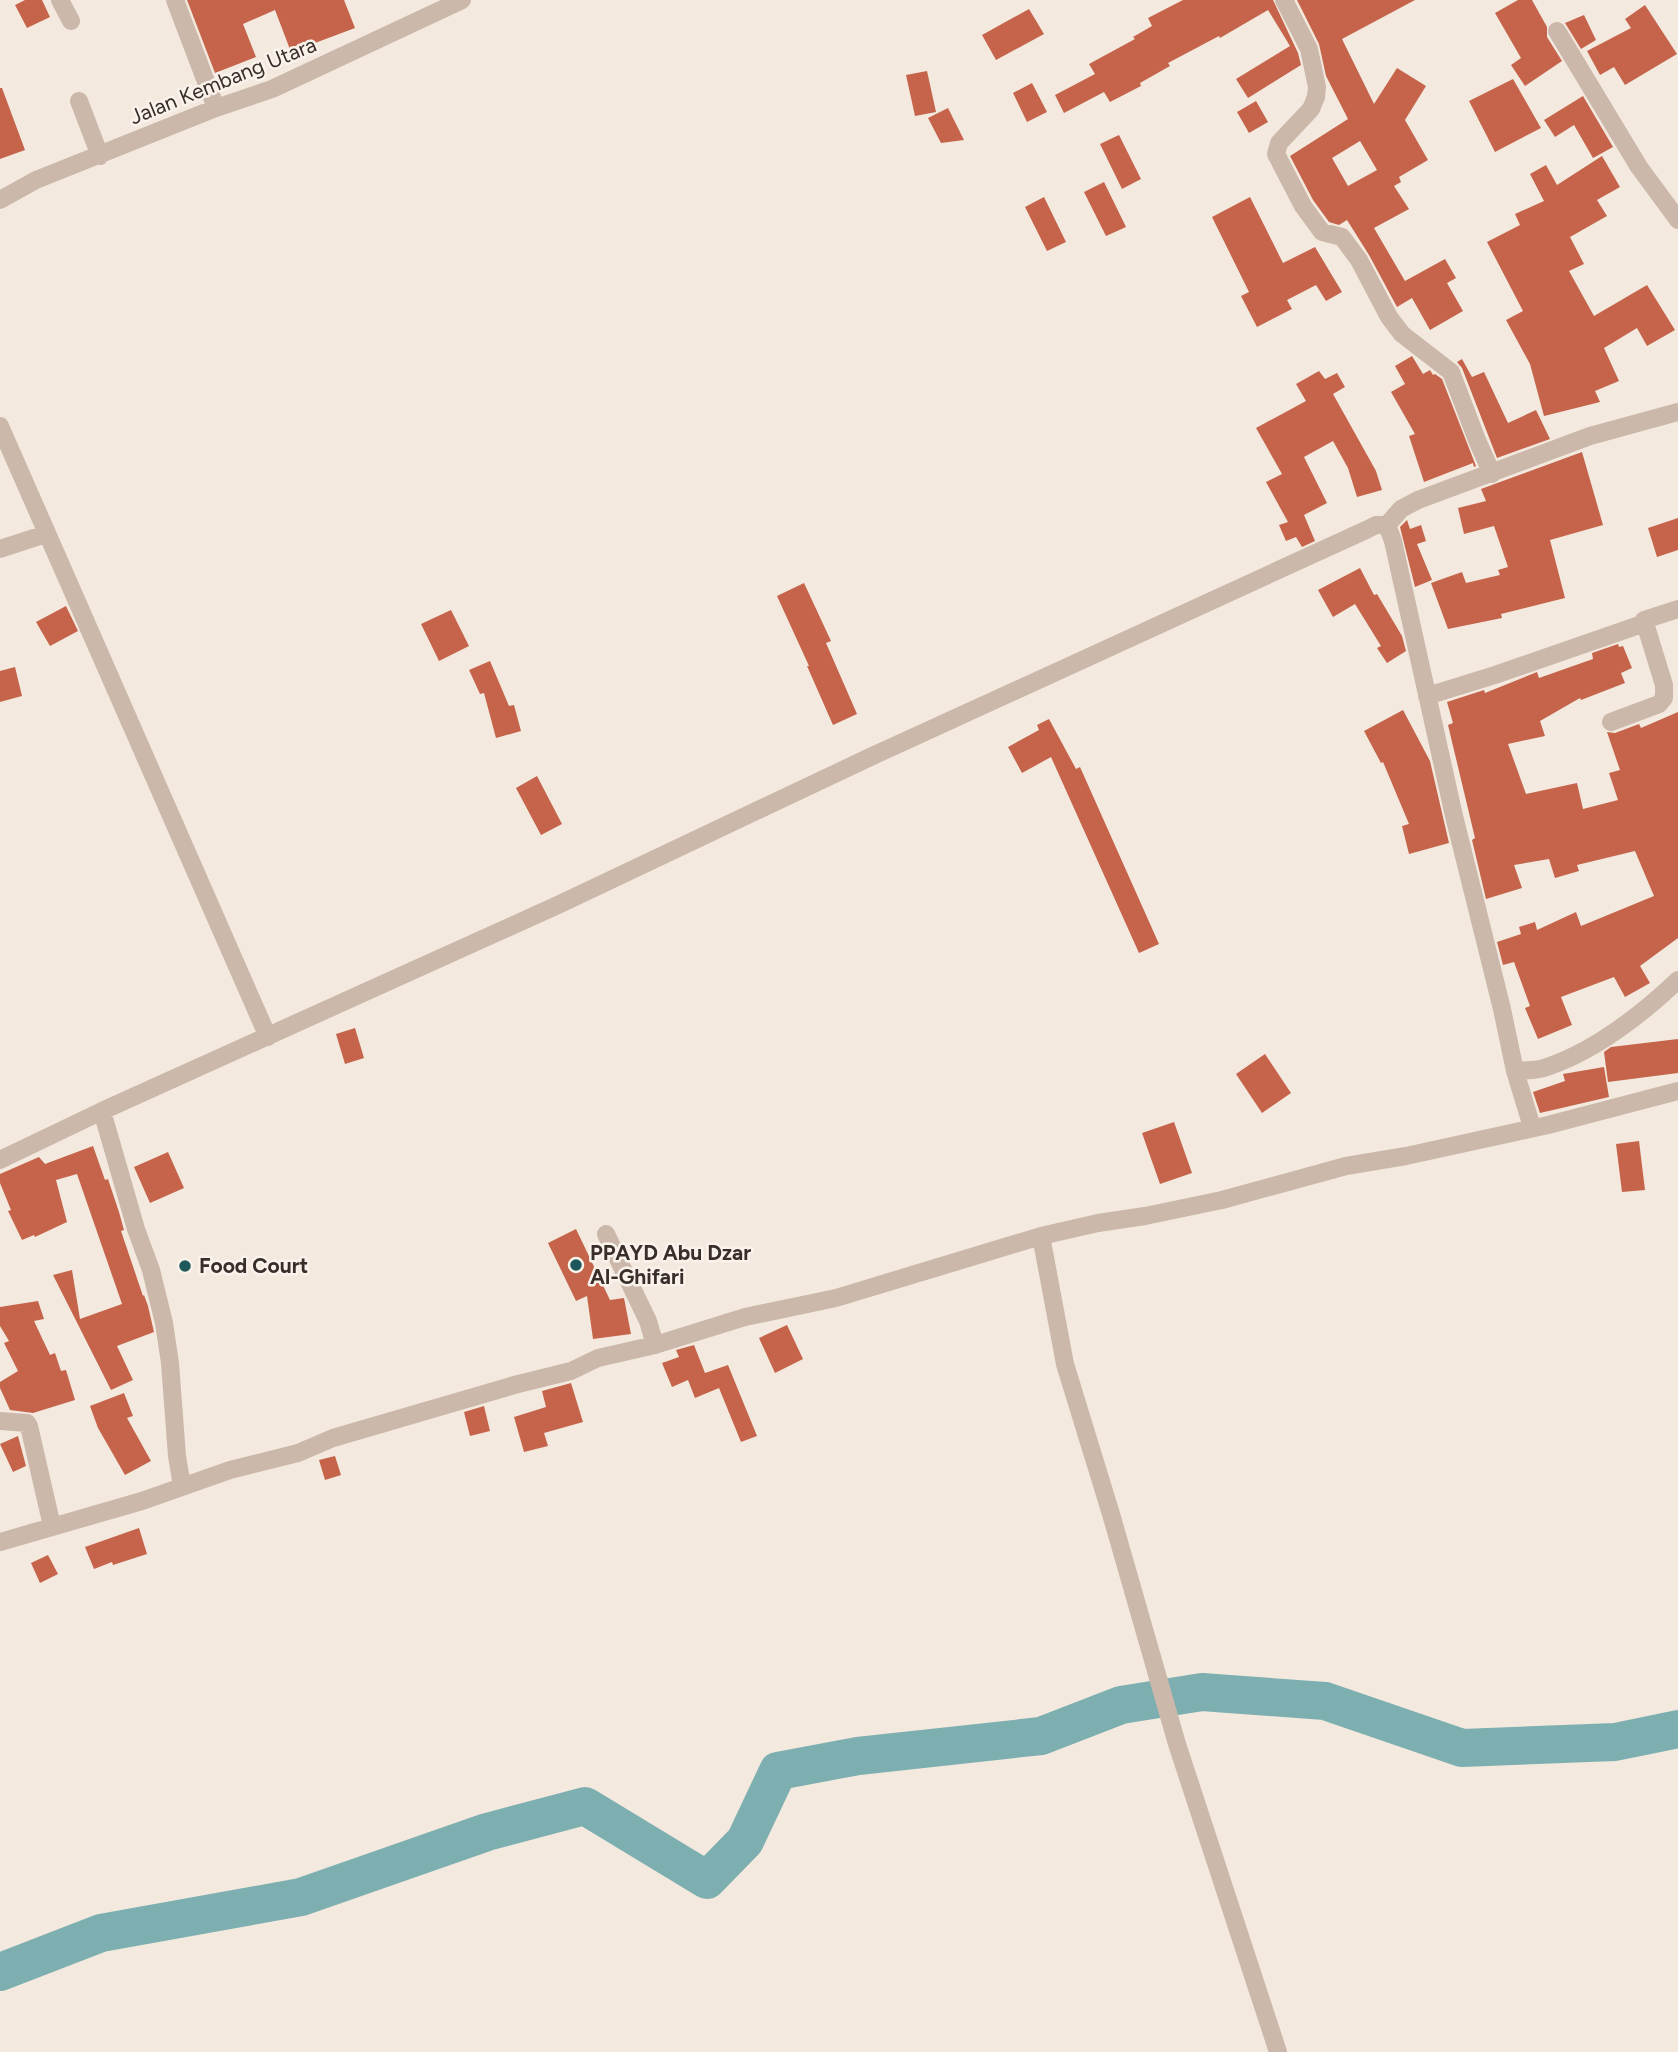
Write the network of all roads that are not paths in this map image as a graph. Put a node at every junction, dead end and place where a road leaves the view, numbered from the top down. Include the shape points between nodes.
1 (60, 0) edge
2 (176, 0) edge
3 (462, 0) edge
4 (1284, 0) edge
5 (71, 21) dead end
6 (1557, 31) dead end
7 (79, 101) dead end
8 (216, 108) junction
9 (100, 156) junction
10 (0, 200) edge
11 (1678, 220) edge
12 (1678, 412) edge
13 (0, 426) edge
14 (1492, 474) junction
15 (1387, 525) junction
16 (47, 534) junction
17 (0, 549) edge
18 (1678, 609) edge
19 (1645, 623) junction
20 (1427, 696) junction
21 (1611, 722) dead end
22 (1678, 980) edge
23 (268, 1037) junction
24 (1515, 1071) junction
25 (1678, 1091) edge
26 (102, 1111) junction
27 (1532, 1127) junction
28 (0, 1160) edge
29 (606, 1234) dead end
30 (1041, 1236) junction
31 (655, 1345) junction
32 (0, 1421) edge
33 (182, 1486) junction
34 (52, 1522) junction
35 (0, 1542) edge
36 (1278, 2052) edge

1 - 5 street
2 - 8 street
3 - 8 street, Jalan Kembang Utara via 272,89
4 - 14 street via 1309,49 1317,87 1311,109 1279,143 1276,155 1322,232 1342,237 1359,260 1402,334 1451,372
6 - 11 street via 1639,167
7 - 9 street
8 - 9 street, Jalan Kembang Utara
9 - 10 street, Jalan Kembang Utara via 36,180
12 - 14 street via 1590,436
13 - 16 street
14 - 15 street via 1418,500 1401,509
15 - 20 street
15 - 23 street via 1366,530 866,758
16 - 17 street
16 - 23 street
18 - 19 street via 1653,615
19 - 20 street
19 - 21 street via 1664,698
20 - 24 street
22 - 24 street via 1587,1049 1546,1068
23 - 26 street
24 - 27 street
25 - 27 street
26 - 28 street
26 - 33 street via 164,1323
27 - 30 street
29 - 31 street
30 - 31 street via 836,1298 745,1317
30 - 36 street via 1065,1364 1168,1712
31 - 33 street via 597,1358 571,1371
32 - 34 street via 29,1426
33 - 34 street via 142,1501
34 - 35 street

